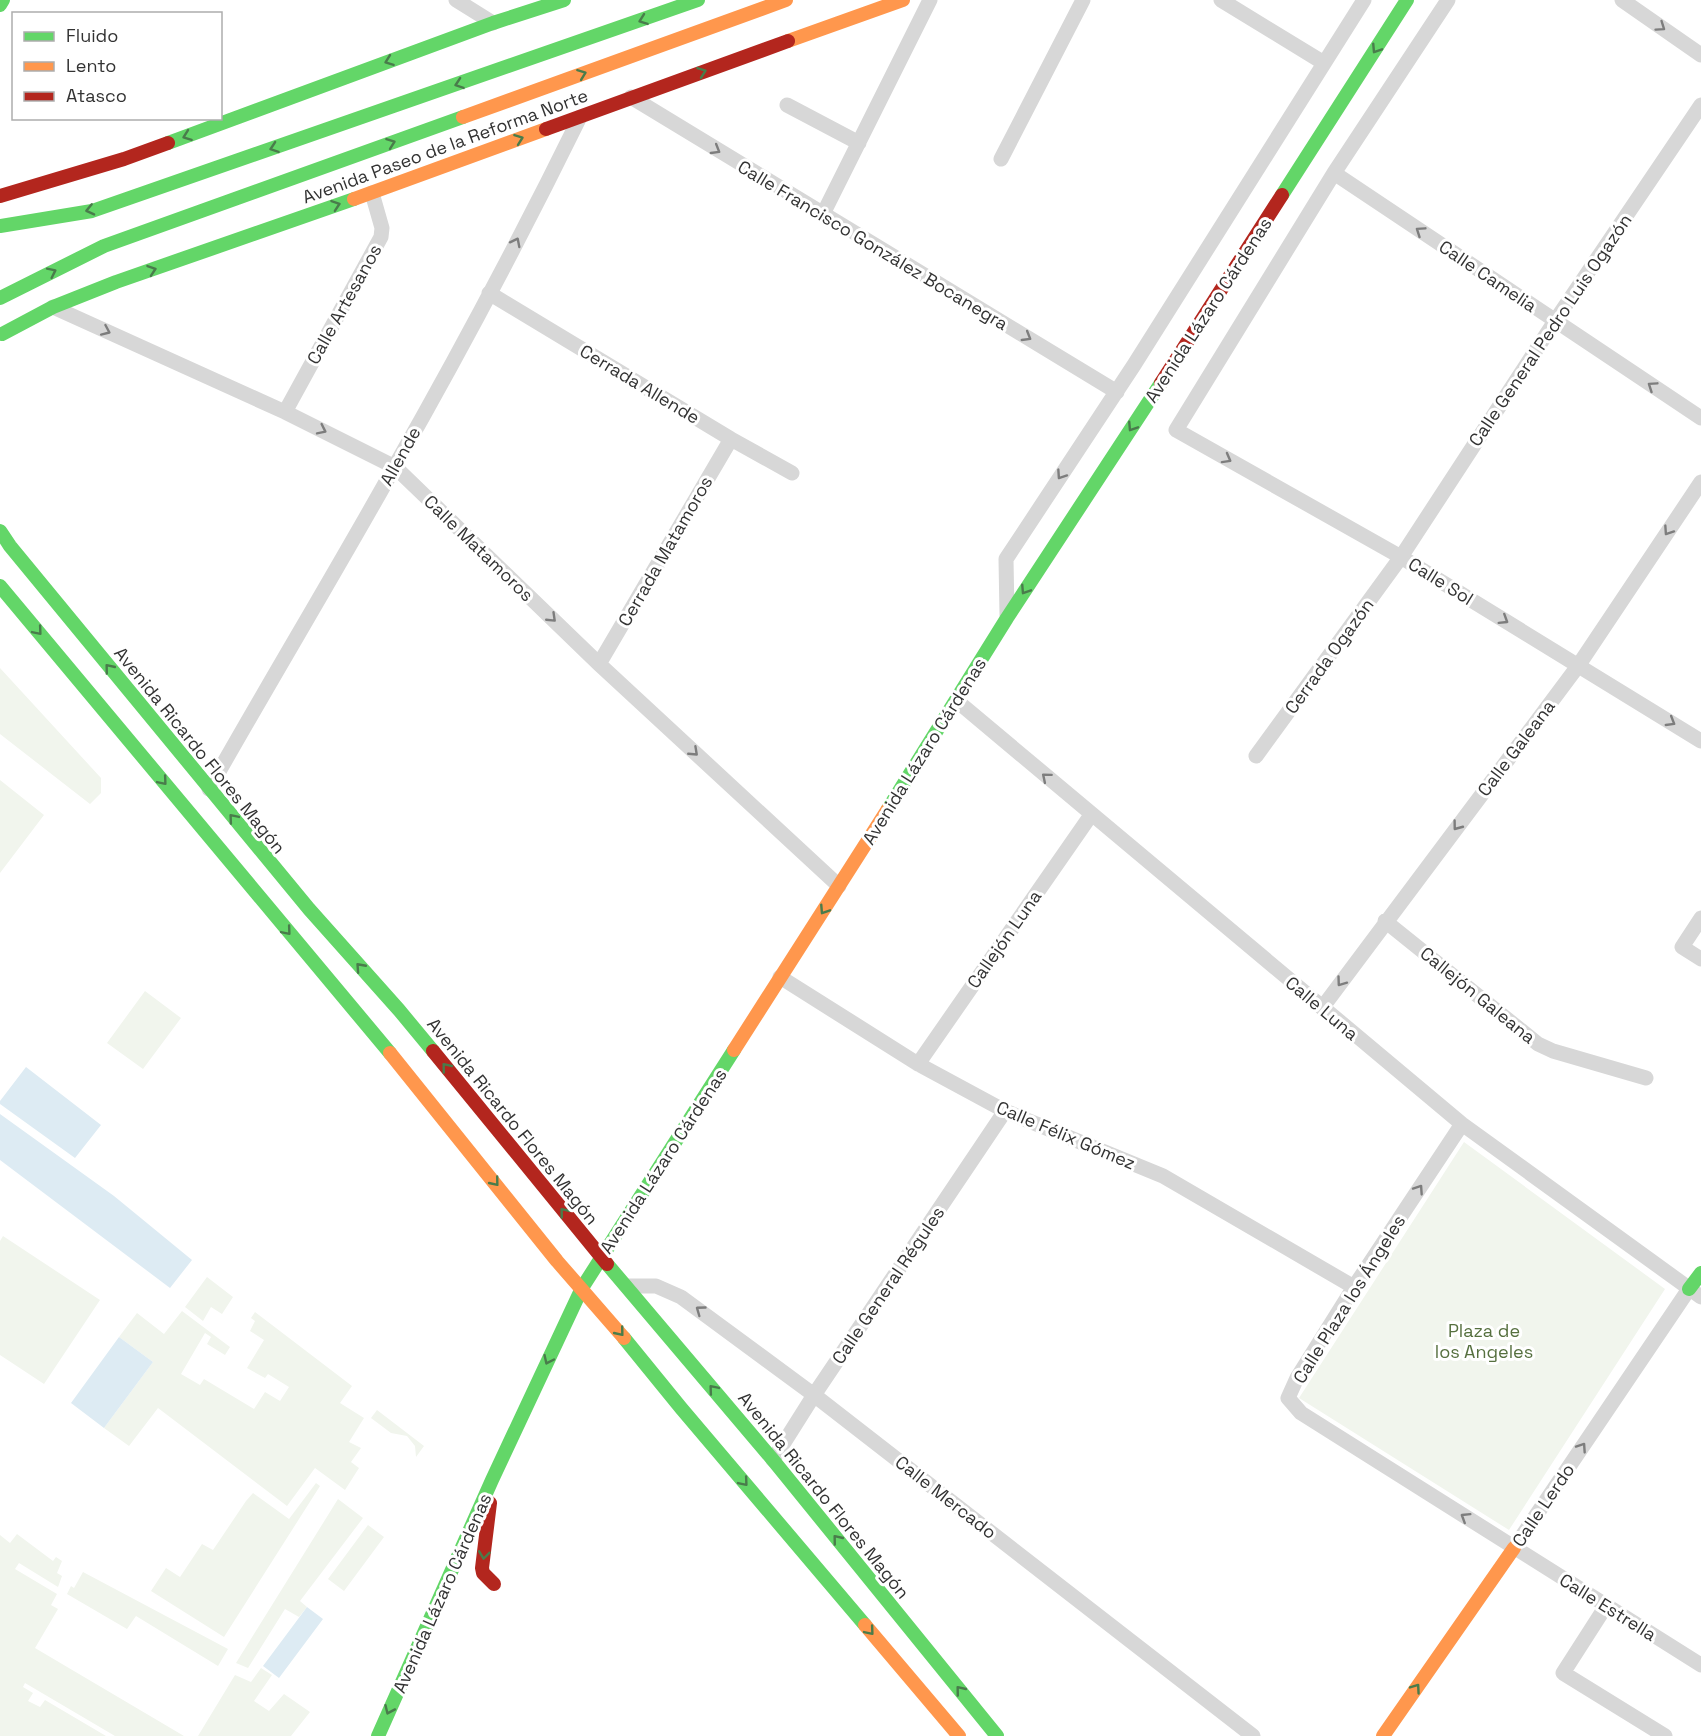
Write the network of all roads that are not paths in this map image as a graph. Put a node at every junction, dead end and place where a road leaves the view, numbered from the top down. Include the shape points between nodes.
1 (3, 0) edge
2 (456, 0) edge
3 (564, 0) edge
4 (698, 0) edge
5 (786, 0) edge
6 (903, 0) edge
7 (930, 0) edge
8 (1083, 0) edge
9 (1221, 0) edge
10 (1364, 0) edge
11 (1407, 0) edge
12 (1448, 0) edge
13 (1622, 0) edge
14 (0, 5) edge
15 (493, 22) junction
16 (1701, 55) edge
17 (1324, 63) junction
18 (630, 97) junction
19 (787, 105) dead end
20 (1701, 105) edge
21 (580, 117) junction
22 (859, 143) junction
23 (1001, 159) dead end
24 (1334, 173) junction
25 (372, 193) junction
26 (0, 196) edge
27 (823, 214) junction
28 (0, 226) edge
29 (489, 294) junction
30 (0, 298) edge
31 (0, 303) edge
32 (53, 307) junction
33 (1555, 321) junction
34 (1, 323) edge
35 (0, 348) edge
36 (1117, 392) junction
37 (285, 412) junction
38 (1701, 418) edge
39 (731, 439) junction
40 (395, 466) junction
41 (792, 473) dead end
42 (1701, 482) edge
43 (0, 531) edge
44 (1401, 556) junction
45 (0, 586) edge
46 (1007, 618) junction
47 (599, 664) junction
48 (1578, 666) junction
49 (957, 701) junction
50 (1701, 741) edge
51 (1256, 756) dead end
52 (209, 789) junction
53 (1091, 815) junction
54 (839, 886) junction
55 (1701, 918) edge
56 (1385, 921) junction
57 (1701, 959) edge
58 (780, 977) junction
59 (1322, 1008) junction
60 (918, 1064) junction
61 (1646, 1078) dead end
62 (1005, 1111) junction
63 (1462, 1124) junction
64 (601, 1257) junction
65 (1701, 1273) edge
66 (627, 1286) junction
67 (1354, 1287) junction
68 (582, 1288) junction
69 (1695, 1293) edge
70 (814, 1395) junction
71 (773, 1460) junction
72 (492, 1480) junction
73 (1514, 1548) junction
74 (494, 1584) dead end
75 (1606, 1606) junction
76 (1701, 1665) edge
77 (378, 1736) edge
78 (959, 1736) edge
79 (997, 1736) edge
80 (1253, 1736) edge
81 (1383, 1736) edge
82 (1665, 1736) edge

1 - 14 main road
2 - 15 street
3 - 15 main road
4 -> 28 main road via 92,211
30 -> 5 main road, Avenida Paseo de la Reforma Norte via 104,246
18 -> 6 main road, Avenida Paseo de la Reforma Norte
7 - 22 street
8 - 23 street
9 - 17 street
10 - 17 street, Avenida Lázaro Cárdenas
11 -> 46 main road, Avenida Lázaro Cárdenas
12 - 24 street
13 -> 16 street
15 -> 26 main road via 124,159
17 - 36 street, Avenida Lázaro Cárdenas
18 - 21 main road, Avenida Paseo de la Reforma Norte
18 -> 27 street, Calle Francisco González Bocanegra
19 - 22 street
20 - 33 street, Calle General Pedro Luis Ogazón
25 -> 21 main road, Avenida Paseo de la Reforma Norte
29 -> 21 street, Allende
22 - 27 street
33 -> 24 street, Calle Camelia
24 -> 44 street, Calle Sol via 1176,430
32 -> 25 main road, Avenida Paseo de la Reforma Norte
25 - 37 street, Calle Artesanos via 381,237
27 -> 36 street, Calle Francisco González Bocanegra
29 - 39 street, Cerrada Allende
29 - 40 street, Allende
31 - 34 main road
32 - 34 main road, Avenida Paseo de la Reforma Norte
32 -> 37 street, Calle Matamoros
38 -> 33 street, Calle Camelia
33 - 44 street, Calle General Pedro Luis Ogazón
34 - 35 main road
36 -> 46 street, Avenida Lázaro Cárdenas via 1006,559
37 -> 40 street, Calle Matamoros
39 - 41 street, Cerrada Allende
39 - 47 street, Cerrada Matamoros
40 -> 47 street, Calle Matamoros
40 - 52 street, Allende
42 -> 48 street, Calle Galeana
52 -> 43 main road, Avenida Ricardo Flores Magón
44 -> 48 street, Calle Sol
44 - 51 street, Cerrada Ogazón
45 -> 68 main road
46 - 49 main road, Avenida Lázaro Cárdenas
47 -> 54 street, Calle Matamoros
48 -> 50 street, Calle Sol
48 -> 56 street, Calle Galeana
53 -> 49 street, Calle Luna
49 - 54 main road, Avenida Lázaro Cárdenas
64 -> 52 main road, Avenida Ricardo Flores Magón via 399,1010
53 - 59 street, Calle Luna
53 - 60 street, Callejón Luna
54 -> 58 main road, Avenida Lázaro Cárdenas
55 - 57 street via 1682,947
56 -> 59 street, Calle Galeana
56 - 61 street, Callejón Galeana via 1538,1044
58 - 60 street, Calle Félix Gómez
58 - 64 main road, Avenida Lázaro Cárdenas
59 - 63 street, Calle Luna
60 - 62 street, Calle Félix Gómez
62 - 67 street, Calle Félix Gómez via 1163,1176
62 - 70 street, Calle General Régules
67 -> 63 street, Calle Plaza los Ángeles
63 - 69 street, Calle Luna
64 - 66 main road, Avenida Ricardo Flores Magón
64 - 68 main road, Avenida Lázaro Cárdenas
65 - 69 main road, Calle Lerdo
70 -> 66 street, Calle Mercado via 681,1297 656,1286
71 -> 66 main road, Avenida Ricardo Flores Magón
73 -> 67 street, Calle Plaza los Ángeles via 1302,1413 1288,1398
68 -> 72 main road, Avenida Lázaro Cárdenas
68 -> 78 main road
73 -> 69 street, Calle Lerdo
70 - 71 street, Calle General Régules
70 - 80 street, Calle Mercado
79 -> 71 main road, Avenida Ricardo Flores Magón
72 -> 74 main road via 482,1568
72 -> 77 main road, Avenida Lázaro Cárdenas
73 - 75 street, Calle Estrella
81 -> 73 main road, Calle Lerdo
75 - 76 street, Calle Estrella
75 - 82 street via 1563,1673

